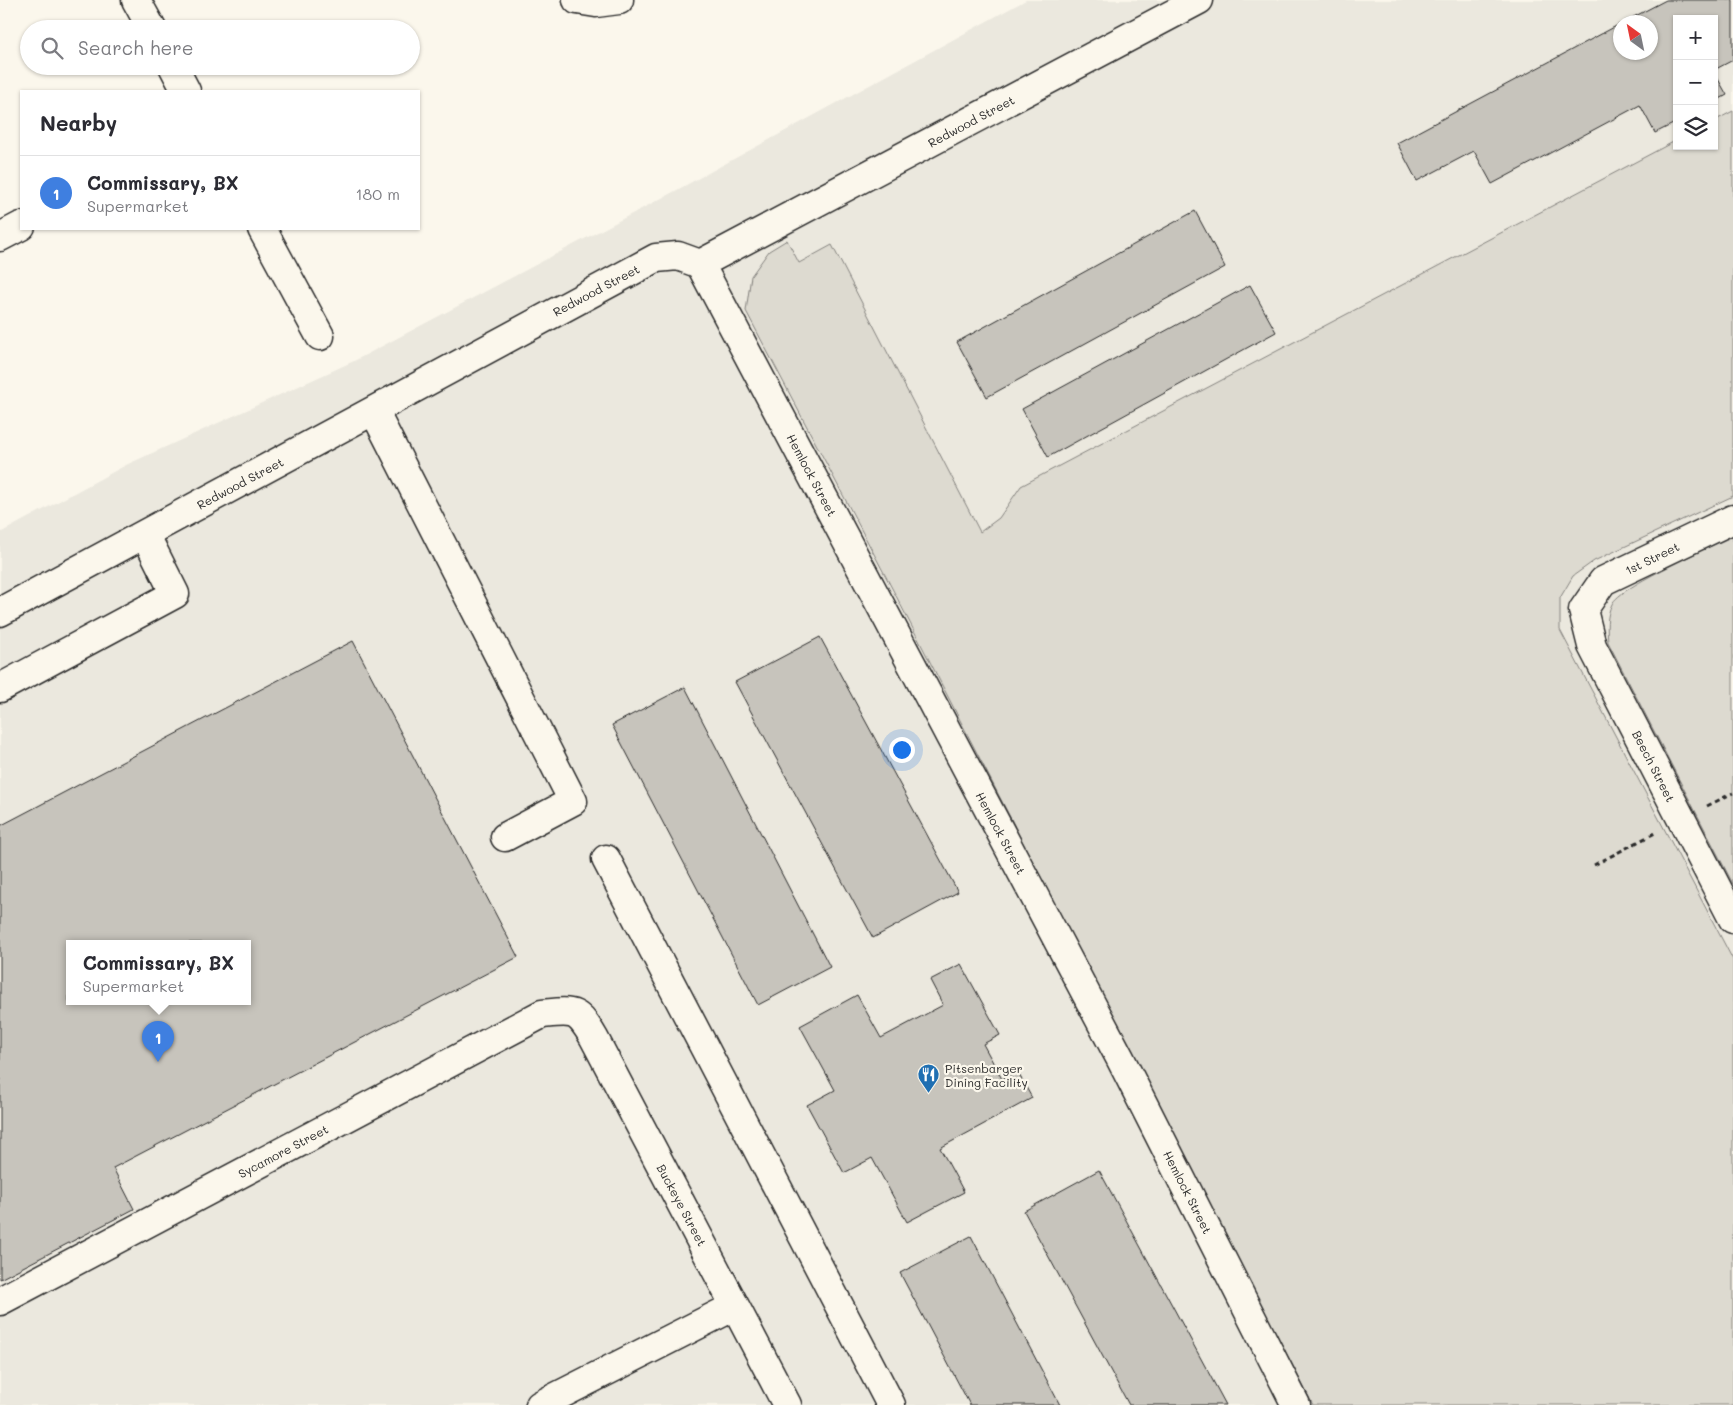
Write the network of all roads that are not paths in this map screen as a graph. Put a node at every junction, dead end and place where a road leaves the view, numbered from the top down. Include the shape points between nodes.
1 (136, 0) edge
2 (577, 0) edge
3 (619, 0) edge
4 (1199, 0) edge
5 (147, 20) edge
6 (178, 75) edge
7 (185, 90) edge
8 (20, 227) edge
9 (263, 230) edge
10 (0, 237) edge
11 (700, 264) junction
12 (320, 336) dead end
13 (374, 411) junction
14 (1733, 519) edge
15 (145, 534) junction
16 (1583, 610) joint
17 (0, 612) edge
18 (0, 688) edge
19 (505, 837) dead end
20 (606, 859) dead end
21 (1733, 919) edge
22 (570, 1012) joint
23 (0, 1301) edge
24 (735, 1306) junction
25 (540, 1405) edge
26 (787, 1405) edge
27 (891, 1405) edge
28 (1296, 1405) edge

1 - 5 street
2 - 3 street via 596,3
4 - 11 street, Redwood Street
6 - 7 street
8 - 10 street
9 - 12 street
11 - 13 street, Redwood Street via 678,256 656,258
11 - 28 street, Hemlock Street via 1120,1058
13 - 15 street, Redwood Street
13 - 19 street via 573,801
14 - 16 street, 1st Street via 1603,582
15 - 17 street, Redwood Street
15 - 18 street via 176,594
16 - 21 street, Beech Street via 1592,646
20 - 27 street
22 - 23 street, Sycamore Street via 542,1014
22 - 24 street, Buckeye Street via 584,1021 594,1038
24 - 25 street
24 - 26 street, Buckeye Street

